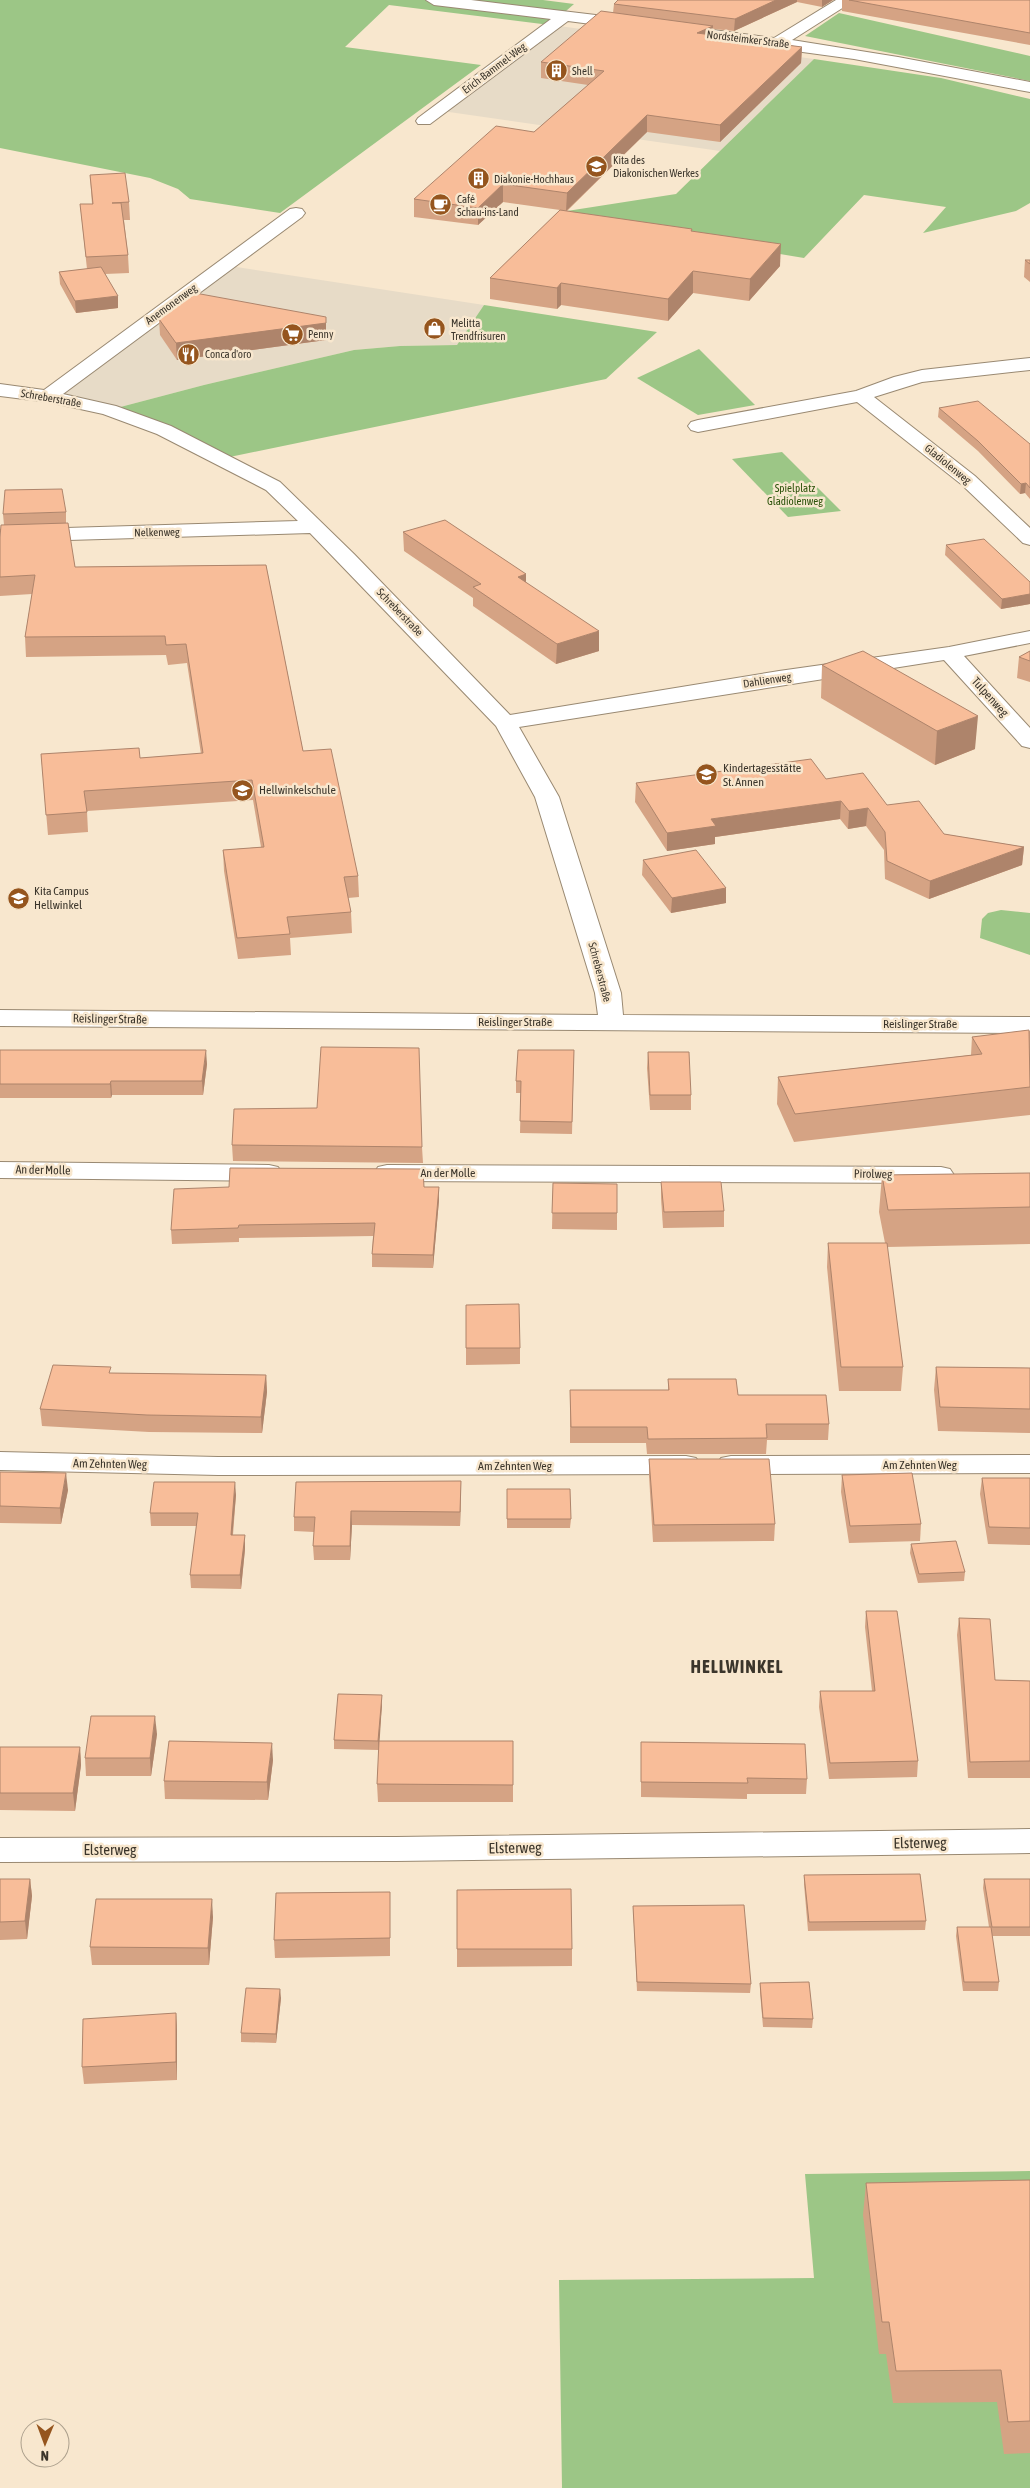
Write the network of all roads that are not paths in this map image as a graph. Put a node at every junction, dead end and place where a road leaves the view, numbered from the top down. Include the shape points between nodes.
1 (434, 0) edge
2 (847, 0) edge
3 (565, 16) junction
4 (642, 25) edge
5 (662, 28) edge
6 (778, 42) junction
7 (1030, 87) edge
8 (424, 121) dead end
9 (296, 213) dead end
10 (1030, 364) edge
11 (0, 390) edge
12 (48, 396) junction
13 (861, 396) junction
14 (698, 426) dead end
15 (314, 527) junction
16 (0, 536) edge
17 (1030, 539) edge
18 (1030, 637) edge
19 (949, 653) junction
20 (505, 723) junction
21 (1030, 741) edge
22 (0, 1018) edge
23 (611, 1022) junction
24 (1030, 1025) edge
25 (0, 1170) edge
26 (294, 1172) edge
27 (363, 1173) edge
28 (747, 1173) joint
29 (962, 1175) edge
30 (0, 1461) edge
31 (1030, 1464) edge
32 (1030, 1841) edge
33 (0, 1850) edge

1 - 3 street
2 - 6 street
3 - 4 street
3 - 8 street, Erich-Bammel-Weg
5 - 6 street, Nordsteimker Straße
6 - 7 street, Nordsteimker Straße via 932,66
9 - 12 street, Anemonenweg
10 - 13 street via 932,375 882,385
11 - 12 street, Schreberstraße
12 - 15 street, Schreberstraße via 110,410 164,430 273,486
13 - 14 street
13 - 17 street, Gladiolenweg via 968,480
15 - 16 street, Nelkenweg
15 - 20 street, Schreberstraße
18 - 19 street, Dahlienweg
19 - 20 street, Dahlienweg
19 - 21 street, Tulpenweg
20 - 23 street, Schreberstraße via 547,797 608,994
22 - 23 street, Reislinger Straße
23 - 24 street, Reislinger Straße
25 - 26 street, An der Molle
27 - 28 street, An der Molle
28 - 29 street, Pirolweg
30 - 31 street, Am Zehnten Weg via 218,1466
32 - 33 street, Elsterweg

